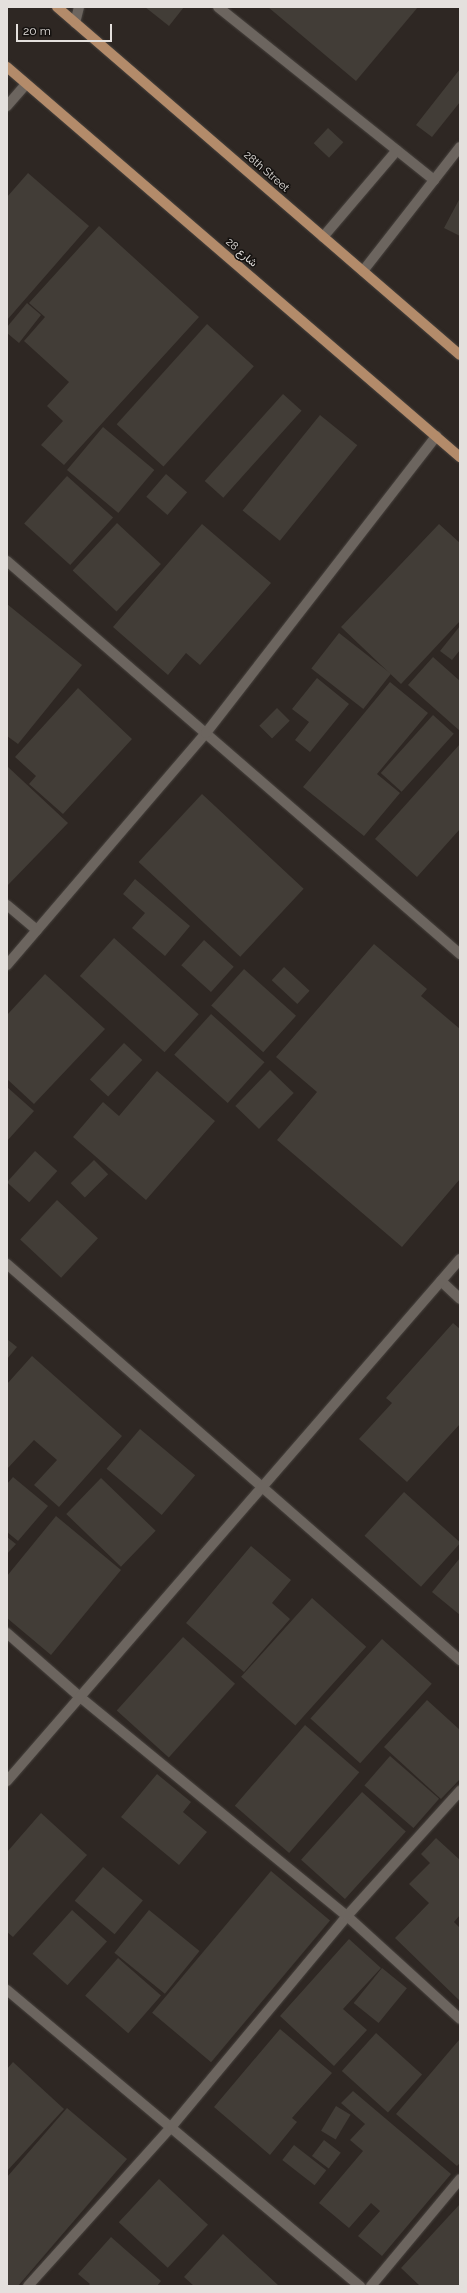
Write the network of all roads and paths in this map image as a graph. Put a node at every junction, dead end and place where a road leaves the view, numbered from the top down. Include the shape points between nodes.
1 (57, 7) edge
2 (79, 7) edge
3 (218, 7) edge
4 (75, 23) junction
5 (7, 67) edge
6 (26, 84) junction
7 (7, 106) edge
8 (460, 147) edge
9 (397, 150) junction
10 (434, 180) junction
11 (323, 237) junction
12 (363, 271) junction
13 (460, 355) edge
14 (436, 436) junction
15 (460, 457) edge
16 (7, 561) edge
17 (206, 733) junction
18 (7, 905) edge
19 (37, 930) junction
20 (460, 954) edge
21 (7, 965) edge
22 (460, 1259) edge
23 (7, 1264) edge
24 (440, 1281) junction
25 (460, 1299) edge
26 (263, 1486) junction
27 (7, 1632) edge
28 (460, 1660) edge
29 (80, 1697) junction
30 (7, 1780) edge
31 (460, 1791) edge
32 (347, 1916) junction
33 (7, 1990) edge
34 (460, 2019) edge
35 (172, 2126) junction
36 (460, 2179) edge
37 (28, 2286) edge
38 (360, 2286) edge
39 (371, 2286) edge

1 - 4 main road, 28th Street
2 - 4 street
3 - 9 street
4 - 11 main road, 28th Street
5 - 6 main road, شارع 28
6 - 7 street
6 - 14 main road, شارع 28
8 - 10 street
9 - 10 street
9 - 11 street
10 - 12 street
11 - 12 main road, 28th Street
12 - 13 main road, 28th Street
14 - 15 main road, شارع 28
14 - 17 street
16 - 17 street
17 - 19 street
17 - 20 street
18 - 19 street
19 - 21 street
22 - 24 street
23 - 26 street
24 - 25 street
24 - 26 street
26 - 28 street
26 - 29 street
27 - 29 street
29 - 30 street
29 - 32 street
31 - 32 street
32 - 34 street
32 - 35 street
33 - 35 street
35 - 37 street
35 - 38 street
36 - 39 street

